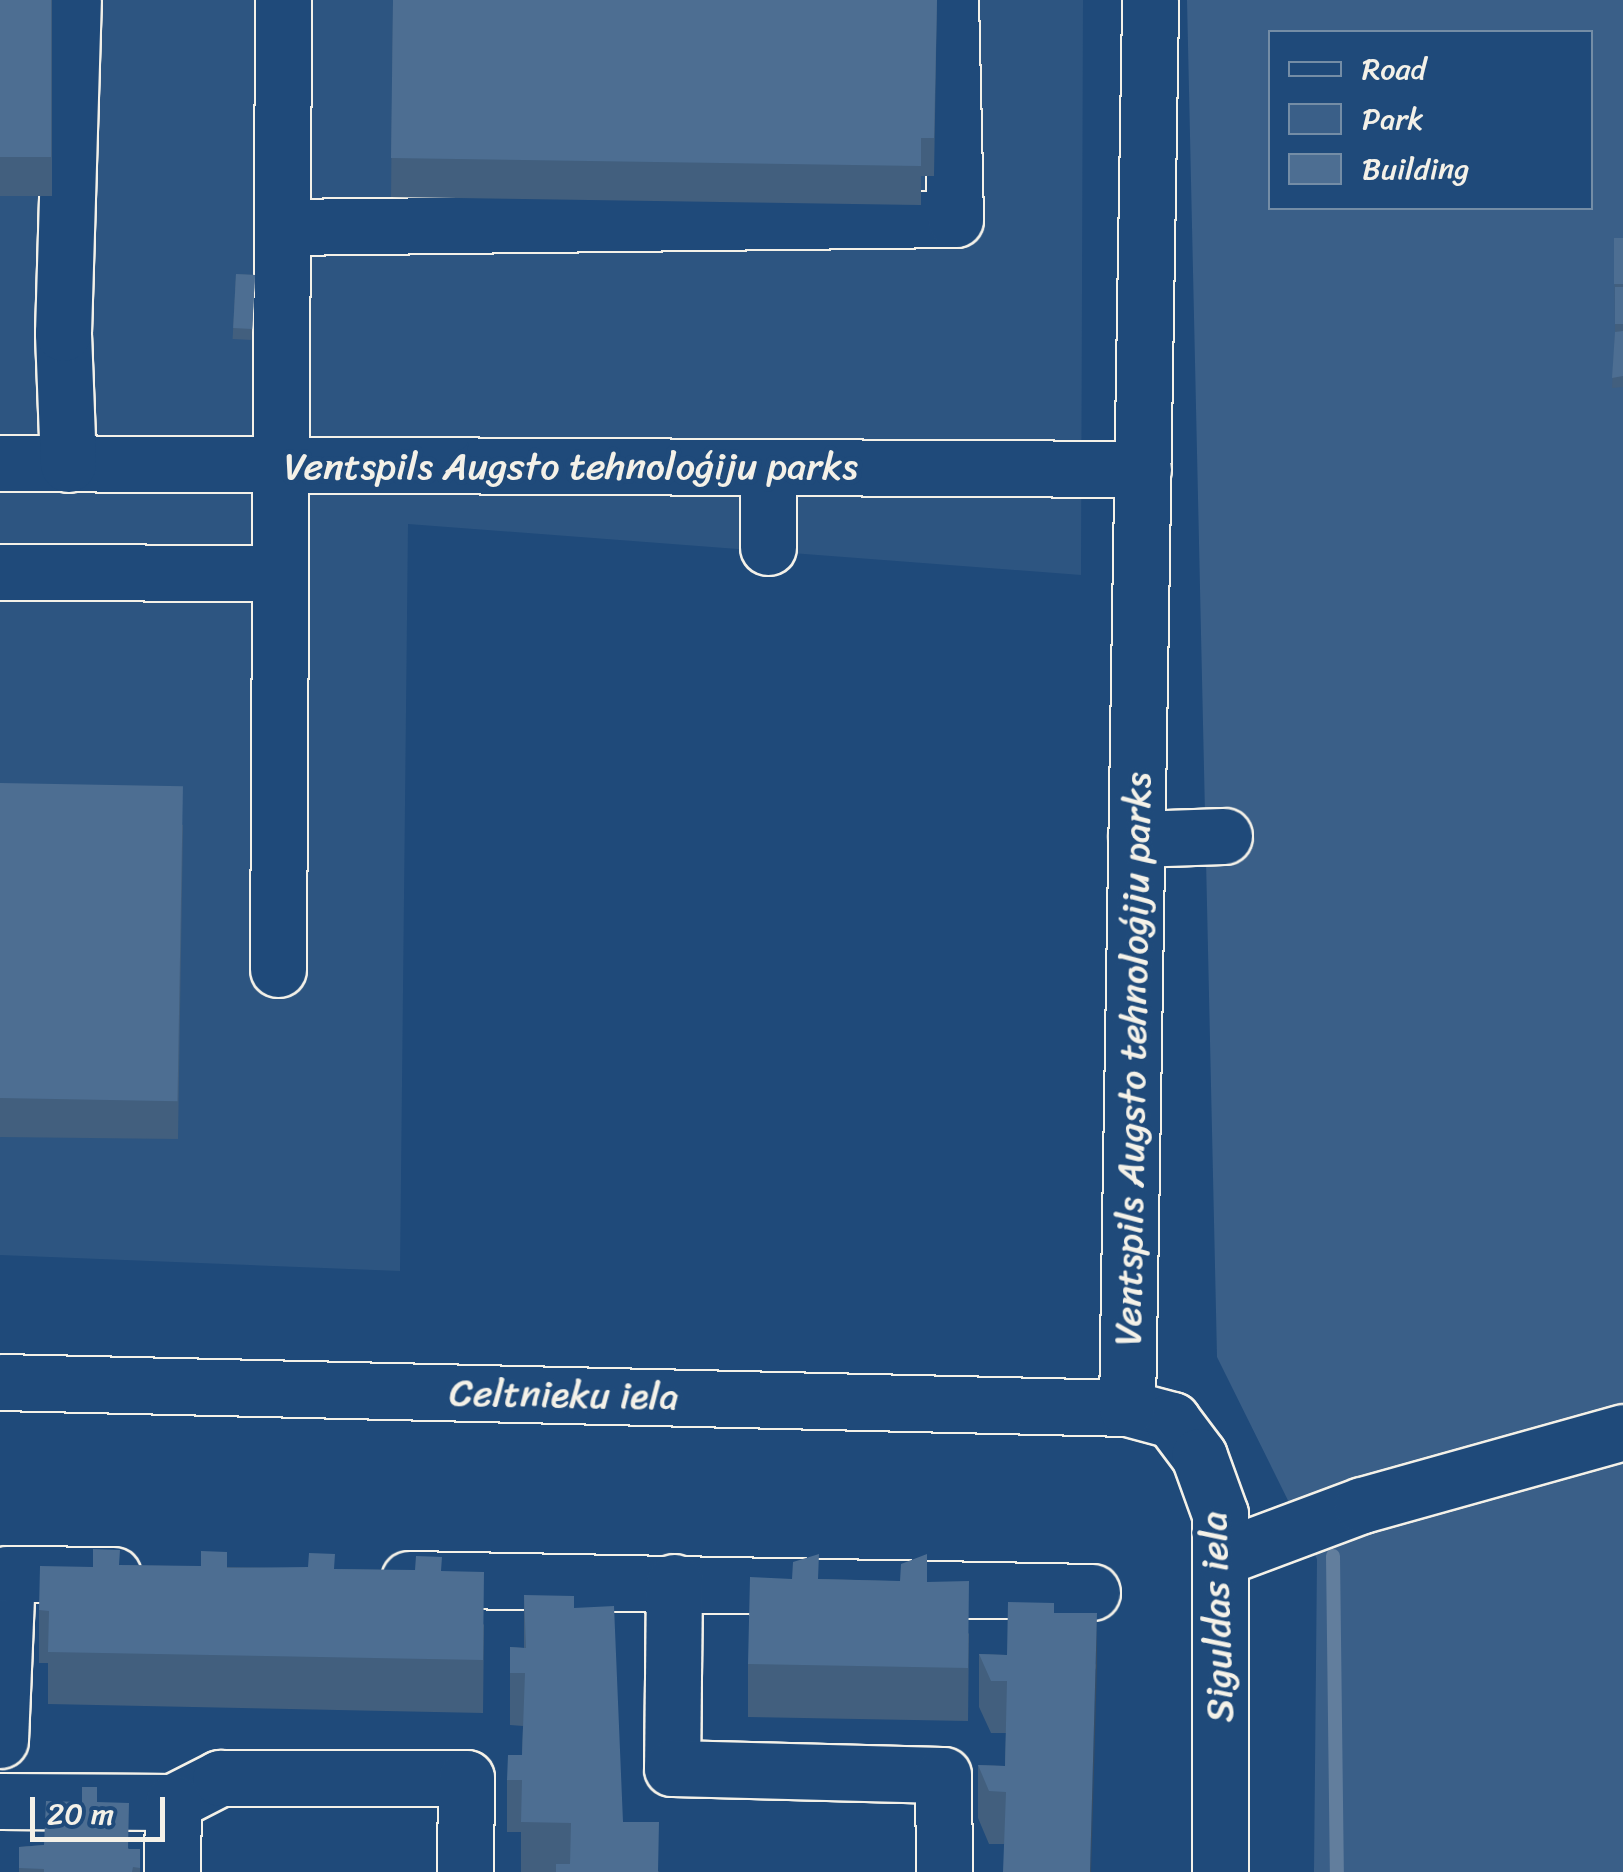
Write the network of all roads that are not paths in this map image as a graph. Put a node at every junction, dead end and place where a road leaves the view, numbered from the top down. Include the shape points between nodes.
1 (72, 0) edge
2 (283, 0) edge
3 (950, 0) edge
4 (1150, 0) edge
5 (282, 226) junction
6 (0, 463) edge
7 (68, 464) junction
8 (280, 466) junction
9 (768, 468) junction
10 (1143, 469) junction
11 (768, 547) dead end
12 (0, 572) edge
13 (278, 572) junction
14 (1224, 836) dead end
15 (1136, 840) junction
16 (278, 968) dead end
17 (0, 1382) edge
18 (1127, 1408) junction
19 (1623, 1432) edge
20 (1223, 1557) junction
21 (165, 1576) edge
22 (363, 1578) edge
23 (674, 1582) junction
24 (1092, 1592) dead end
25 (0, 1740) edge
26 (0, 1801) edge
27 (174, 1802) junction
28 (172, 1872) edge
29 (466, 1872) edge
30 (944, 1872) edge
31 (1220, 1872) edge

1 - 7 street via 63,333
2 - 5 street
3 - 5 street via 956,219
4 - 10 street, Ventspils Augsto tehnoloģiju parks
5 - 8 street
6 - 7 street, Ventspils Augsto tehnoloģiju parks
7 - 8 street, Ventspils Augsto tehnoloģiju parks
8 - 9 street, Ventspils Augsto tehnoloģiju parks
8 - 13 street
9 - 10 street, Ventspils Augsto tehnoloģiju parks
9 - 11 street
10 - 15 street, Ventspils Augsto tehnoloģiju parks
12 - 13 street
13 - 16 street
14 - 15 street
15 - 18 street, Ventspils Augsto tehnoloģiju parks
17 - 18 street, Celtnieku iela
18 - 20 street, Siguldas iela via 1172,1420 1199,1456 1220,1514
19 - 20 street via 1362,1505
20 - 31 street, Siguldas iela
21 - 25 street via 7,1574
22 - 23 street
23 - 24 street
23 - 30 street via 672,1768 943,1775
26 - 27 street
27 - 28 street
27 - 29 street via 220,1778 466,1778

